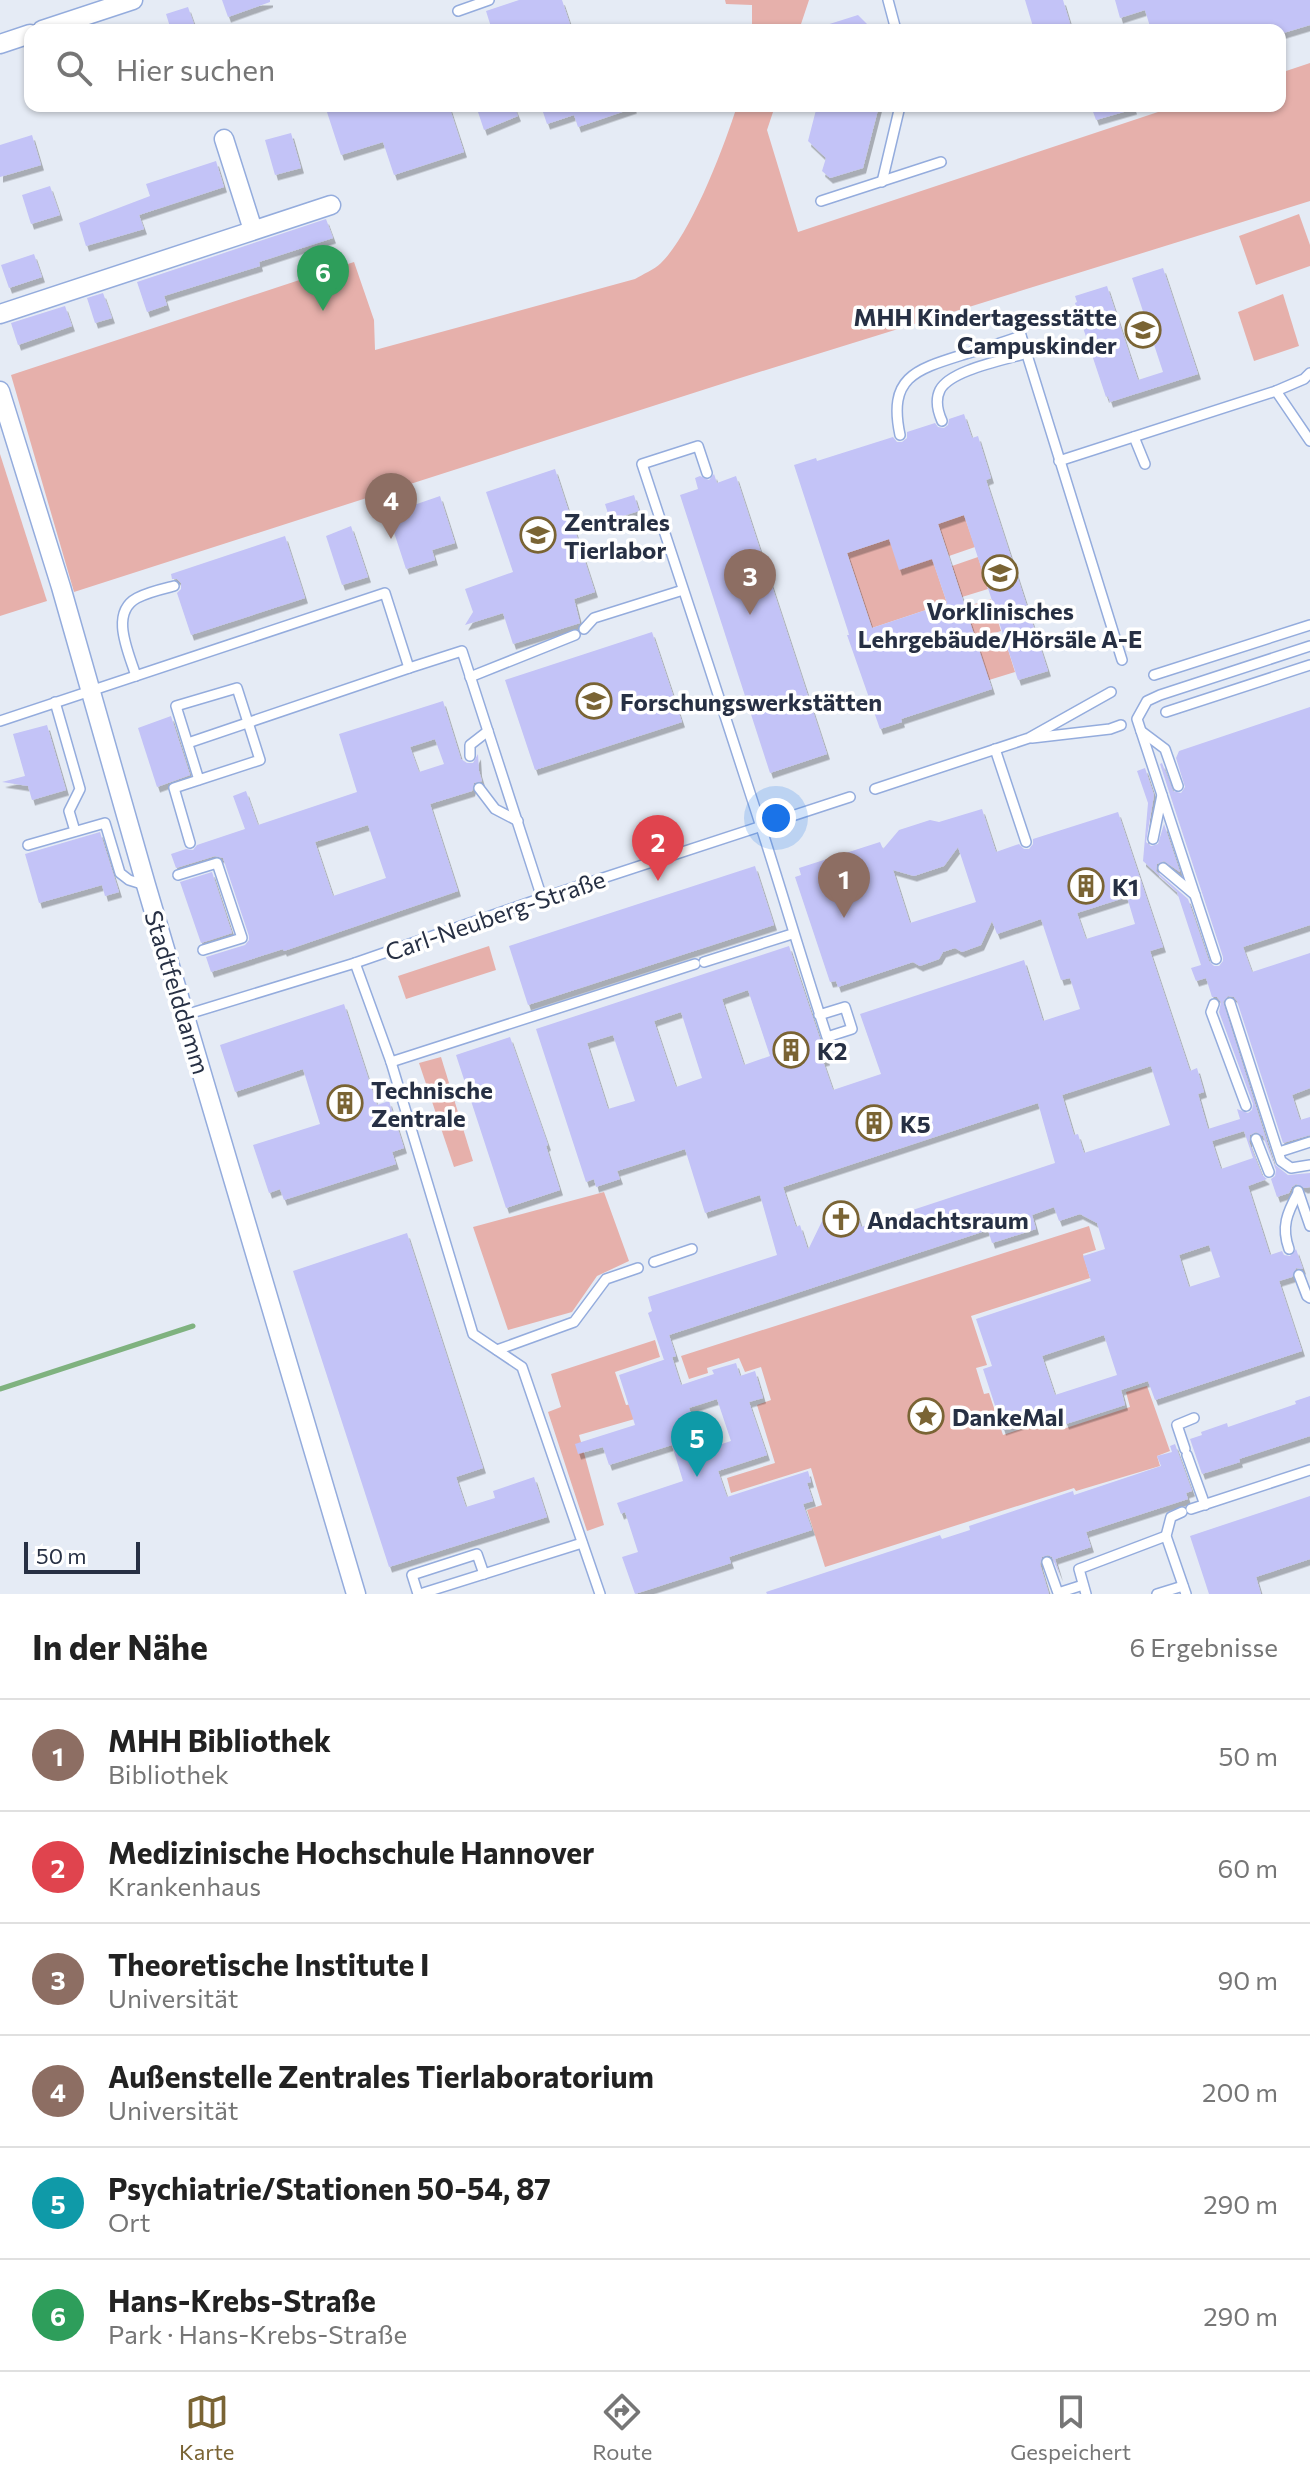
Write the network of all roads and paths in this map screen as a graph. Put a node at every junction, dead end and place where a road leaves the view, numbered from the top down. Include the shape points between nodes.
1 (133, 0) edge
2 (489, 0) edge
3 (888, 0) edge
4 (458, 11) dead end
5 (60, 24) edge
6 (894, 24) edge
7 (24, 36) edge
8 (0, 44) edge
9 (899, 112) edge
10 (224, 139) dead end
11 (941, 162) dead end
12 (882, 182) junction
13 (821, 201) dead end
14 (331, 205) dead end
15 (253, 230) junction
16 (0, 314) edge
17 (1027, 353) junction
18 (1310, 373) edge
19 (0, 391) edge
20 (1276, 391) junction
21 (942, 421) dead end
22 (900, 435) dead end
23 (1134, 437) junction
24 (1310, 441) edge
25 (1059, 461) junction
26 (1145, 464) dead end
27 (707, 473) dead end
28 (174, 586) dead end
29 (683, 590) junction
30 (1310, 625) edge
31 (1310, 646) edge
32 (1122, 660) dead end
33 (1310, 665) edge
34 (409, 668) junction
35 (1154, 675) dead end
36 (136, 676) junction
37 (470, 677) junction
38 (90, 691) junction
39 (1111, 692) dead end
40 (55, 702) junction
41 (1166, 712) dead end
42 (0, 721) edge
43 (248, 723) junction
44 (1121, 725) dead end
45 (488, 731) junction
46 (1141, 731) junction
47 (1029, 738) junction
48 (188, 743) junction
49 (995, 749) junction
50 (470, 756) dead end
51 (199, 780) junction
52 (1178, 786) dead end
53 (479, 788) dead end
54 (875, 789) dead end
55 (1162, 793) junction
56 (850, 797) dead end
57 (518, 821) junction
58 (761, 826) junction
59 (75, 831) junction
60 (1153, 839) dead end
61 (1026, 842) dead end
62 (190, 843) dead end
63 (28, 845) dead end
64 (1163, 868) dead end
65 (178, 875) dead end
66 (146, 885) junction
67 (1195, 895) junction
68 (542, 898) junction
69 (792, 934) junction
70 (203, 950) dead end
71 (1216, 959) dead end
72 (355, 963) junction
73 (1230, 1003) dead end
74 (1214, 1004) dead end
75 (185, 1015) junction
76 (819, 1015) dead end
77 (391, 1062) junction
78 (1246, 1106) dead end
79 (1256, 1139) dead end
80 (1310, 1142) edge
81 (1279, 1152) junction
82 (1310, 1165) edge
83 (1269, 1172) dead end
84 (1310, 1226) edge
85 (692, 1249) dead end
86 (1289, 1249) dead end
87 (654, 1262) dead end
88 (638, 1268) dead end
89 (1299, 1275) dead end
90 (1310, 1298) edge
91 (497, 1350) junction
92 (1194, 1418) dead end
93 (1310, 1470) edge
94 (1205, 1505) junction
95 (1166, 1536) junction
96 (582, 1543) junction
97 (1047, 1562) dead end
98 (484, 1574) junction
99 (1085, 1590) edge
100 (1185, 1590) edge
101 (356, 1594) edge
102 (419, 1594) edge
103 (600, 1594) edge
104 (1157, 1594) edge

1 - 5 street
2 - 4 lane
3 - 6 lane
7 - 8 street
9 - 12 lane
10 - 15 street
11 - 12 lane
12 - 13 lane
14 - 15 street
15 - 16 street
17 - 21 lane via 947,381 937,400
17 - 22 lane via 1020,333 915,373 897,397
17 - 25 lane
18 - 20 lane
19 - 38 street, Stadtfelddamm
20 - 23 lane
20 - 24 lane
23 - 25 lane
23 - 26 lane
25 - 32 lane
27 - 29 lane via 698,446 642,464
28 - 36 lane via 138,597 122,616
29 - 37 lane via 594,618 579,632
29 - 58 lane
30 - 35 lane
31 - 46 lane via 1147,701 1137,719
33 - 41 lane
34 - 36 lane via 385,593
34 - 37 lane via 462,651
34 - 43 lane
36 - 38 lane
37 - 45 lane
38 - 40 lane
38 - 66 street, Stadtfelddamm
39 - 47 lane
40 - 42 lane
40 - 59 lane via 80,789 69,811
43 - 48 lane
43 - 48 lane via 237,688 176,706
43 - 51 lane via 260,760
44 - 47 lane
45 - 50 lane via 470,745
45 - 57 lane
46 - 52 lane via 1165,749
46 - 55 lane
47 - 49 lane
48 - 51 lane
49 - 54 lane
49 - 61 lane
51 - 62 lane via 174,788
53 - 57 lane via 495,809
55 - 60 lane
55 - 67 lane
56 - 58 lane, Carl-Neuberg-Straße
57 - 68 lane
58 - 68 lane, Carl-Neuberg-Straße
58 - 69 lane
59 - 63 lane
59 - 66 lane via 105,823 120,873
64 - 67 lane
65 - 70 lane via 217,863 242,938
66 - 75 street, Stadtfelddamm
67 - 71 lane
68 - 72 lane, Carl-Neuberg-Straße
69 - 76 lane
69 - 77 lane
72 - 75 lane, Carl-Neuberg-Straße
72 - 77 lane
73 - 81 lane
74 - 78 lane via 1211,1012
75 - 101 street, Stadtfelddamm
77 - 91 lane via 473,1334
79 - 83 lane
80 - 81 lane
81 - 82 lane via 1291,1168
84 - 86 lane via 1298,1192 1286,1214
85 - 87 lane
88 - 91 lane via 606,1279 574,1322
89 - 90 lane
91 - 96 lane via 522,1367
92 - 94 lane via 1177,1425
93 - 94 lane
94 - 95 lane via 1171,1517
95 - 99 lane via 1079,1569
95 - 100 lane
96 - 98 lane
96 - 103 lane
97 - 99 lane via 1058,1593
98 - 102 lane
98 - 102 lane via 477,1554 412,1575
100 - 104 lane

